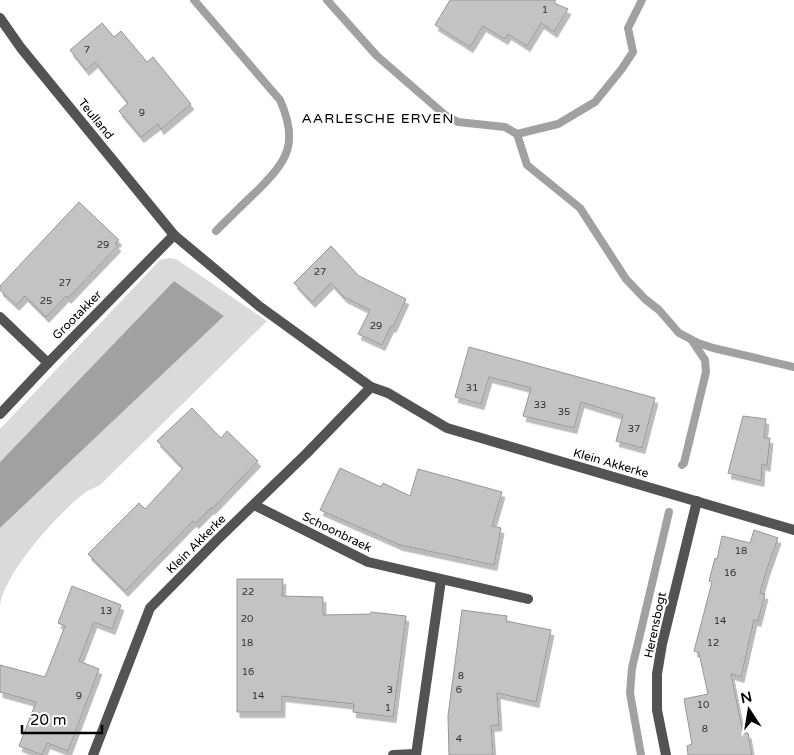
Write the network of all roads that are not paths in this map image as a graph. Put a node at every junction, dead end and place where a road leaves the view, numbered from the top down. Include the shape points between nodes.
1 (0, 18) edge
2 (174, 235) junction
3 (0, 317) edge
4 (48, 363) junction
5 (371, 387) junction
6 (0, 414) edge
7 (697, 501) junction
8 (254, 505) junction
9 (794, 530) edge
10 (441, 580) junction
11 (528, 600) dead end
12 (93, 755) edge
13 (393, 755) edge
14 (416, 755) edge
15 (666, 755) edge

1 - 2 street, Teulland
2 - 4 street, Grootakker
2 - 5 street, Klein Akkerke via 259,306
3 - 4 street
4 - 6 street, Grootakker
5 - 7 street, Klein Akkerke via 388,393 447,428
5 - 8 street, Klein Akkerke
7 - 9 street, Klein Akkerke
7 - 15 street, Herensbogt via 657,674 657,710
8 - 10 street, Schoonbraek via 368,562
8 - 12 street, Klein Akkerke via 150,608
10 - 11 street, Schoonbraek
10 - 14 street
13 - 14 street

